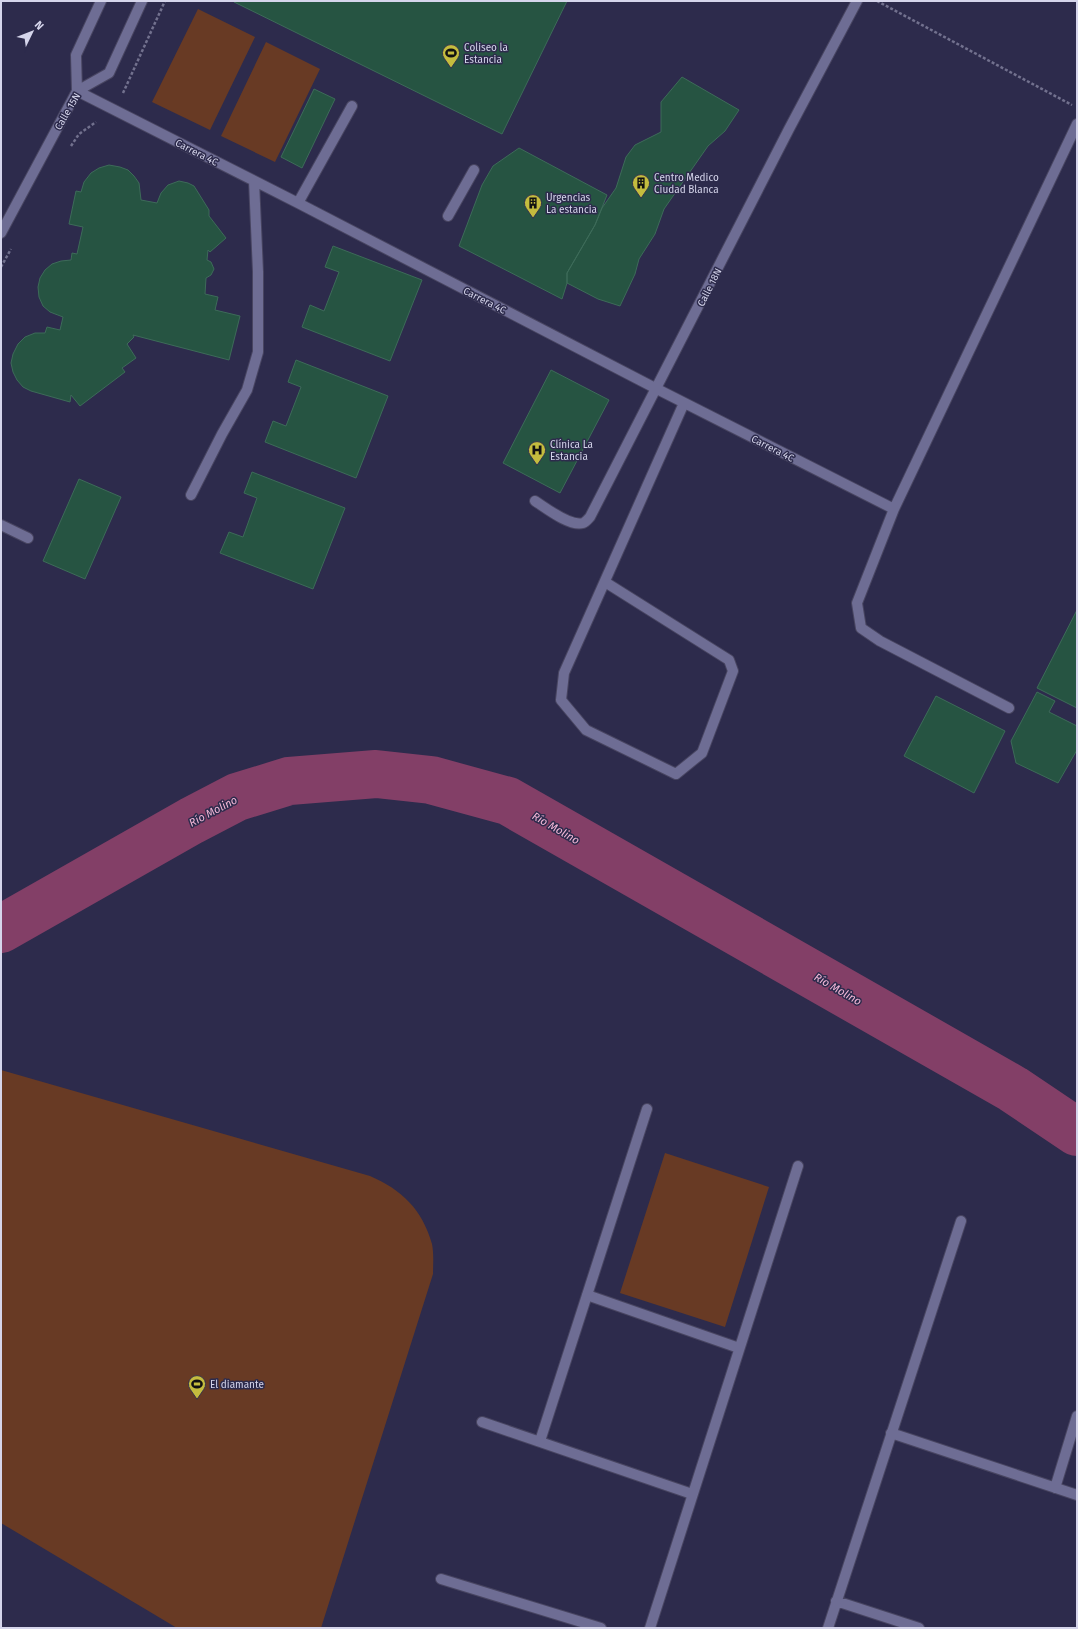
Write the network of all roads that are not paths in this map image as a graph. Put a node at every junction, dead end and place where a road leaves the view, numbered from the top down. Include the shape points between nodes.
1 (101, 1) edge
2 (142, 1) edge
3 (858, 1) edge
4 (77, 91) junction
5 (352, 106) dead end
6 (1077, 124) edge
7 (474, 170) dead end
8 (254, 181) junction
9 (298, 203) junction
10 (448, 216) dead end
11 (1, 233) edge
12 (657, 390) junction
13 (684, 403) junction
14 (191, 495) dead end
15 (534, 501) dead end
16 (894, 509) junction
17 (1, 525) edge
18 (28, 538) dead end
19 (605, 582) junction
20 (1009, 708) dead end
21 (647, 1109) dead end
22 (798, 1166) dead end
23 (961, 1221) dead end
24 (587, 1295) junction
25 (740, 1348) junction
26 (1077, 1416) edge
27 (482, 1422) dead end
28 (891, 1433) junction
29 (540, 1442) junction
30 (1055, 1488) junction
31 (692, 1494) junction
32 (1077, 1495) edge
33 (441, 1579) dead end
34 (836, 1601) junction
35 (601, 1628) edge
36 (650, 1628) edge
37 (828, 1628) edge
38 (919, 1628) edge

1 - 4 street via 76,55
2 - 4 street, Calle 15N via 109,72
3 - 12 street, Calle 18N
4 - 8 street, Carrera 4C
4 - 11 street, Calle 15N
5 - 9 street
6 - 16 street
7 - 10 street
8 - 9 street, Carrera 4C
8 - 14 street via 258,352 247,390
9 - 12 street, Carrera 4C
12 - 13 street, Carrera 4C
12 - 15 street, Calle 18N via 585,523 570,522
13 - 16 street, Carrera 4C
13 - 19 street
16 - 20 street via 857,603 861,628 880,641
17 - 18 street
19 - 19 street via 564,674 561,700 586,730 676,774 702,753 733,671 729,660
21 - 24 street
22 - 25 street
23 - 28 street
24 - 25 street
24 - 29 street
25 - 31 street
26 - 30 street
27 - 29 street
28 - 30 street
28 - 34 street
29 - 31 street
30 - 32 street
31 - 36 street
33 - 35 street
34 - 37 street
34 - 38 street

